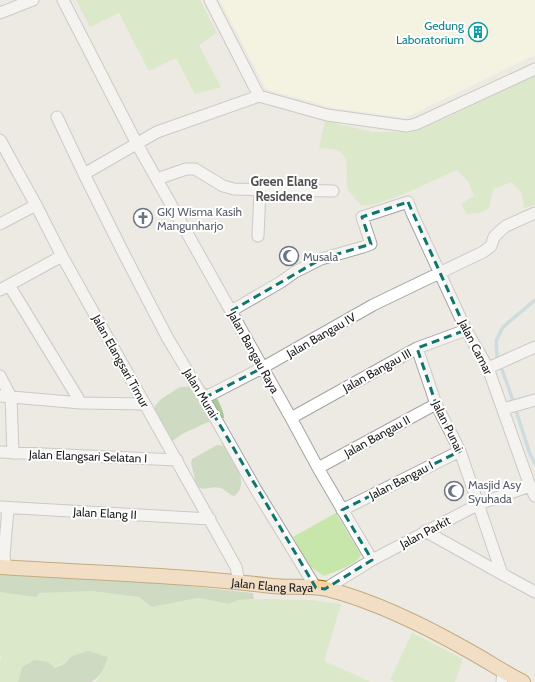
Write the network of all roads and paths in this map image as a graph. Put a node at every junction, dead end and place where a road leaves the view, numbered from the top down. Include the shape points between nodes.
1 (33, 0) edge
2 (63, 0) edge
3 (210, 0) edge
4 (0, 12) edge
5 (535, 68) edge
6 (259, 96) junction
7 (57, 117) dead end
8 (0, 140) edge
9 (137, 144) junction
10 (3, 151) edge
11 (84, 174) junction
12 (157, 179) junction
13 (260, 190) junction
14 (333, 191) dead end
15 (36, 205) junction
16 (535, 213) edge
17 (0, 224) edge
18 (258, 236) dead end
19 (62, 256) junction
20 (439, 273) junction
21 (4, 287) edge
22 (232, 311) junction
23 (466, 330) junction
24 (535, 347) edge
25 (417, 348) junction
26 (496, 365) junction
27 (262, 368) junction
28 (0, 376) edge
29 (0, 396) edge
30 (11, 397) junction
31 (204, 398) junction
32 (535, 400) edge
33 (81, 403) junction
34 (144, 404) junction
35 (436, 404) junction
36 (509, 407) junction
37 (291, 418) junction
38 (460, 451) junction
39 (0, 452) edge
40 (13, 453) junction
41 (177, 460) junction
42 (318, 468) junction
43 (530, 486) junction
44 (535, 496) edge
45 (479, 504) junction
46 (4, 508) edge
47 (342, 510) junction
48 (210, 519) junction
49 (425, 531) junction
50 (372, 560) junction
51 (3, 567) edge
52 (502, 574) junction
53 (239, 582) junction
54 (321, 588) junction
55 (535, 592) edge
56 (502, 677) edge
57 (524, 682) edge

1 - 4 street
2 - 9 street, Jalan Bangau Raya
3 - 6 street
5 - 6 street via 407,126 327,115
6 - 9 street via 157,132
7 - 11 street, Jalan Murai
8 - 10 street, Jalan Elangsari Timur
9 - 11 street
9 - 12 street, Jalan Bangau Raya
10 - 15 street, Jalan Elangsari Timur
11 - 31 street, Jalan Murai via 160,323
12 - 13 street via 186,169 195,169 223,186
12 - 22 street, Jalan Bangau Raya
13 - 14 street
13 - 18 street
15 - 17 street
15 - 19 street, Jalan Elangsari Timur
16 - 20 street, Jalan Bangau IV via 506,226 483,252
19 - 21 street
19 - 34 street, Jalan Elangsari Timur
20 - 22 street, Jalan Camar via 408,202 362,217 371,244 320,259
20 - 23 street, Jalan Camar
20 - 27 street, Jalan Bangau IV via 373,305
21 - 33 street
22 - 27 street, Jalan Bangau Raya
23 - 25 street, Jalan Bangau III
23 - 26 street, Jalan Camar
24 - 26 street
25 - 35 street, Jalan Punai
25 - 37 street, Jalan Bangau III
26 - 36 street, Jalan Camar
27 - 31 street, Jalan Bangau IV
27 - 37 street, Jalan Bangau Raya
28 - 30 street
29 - 30 street
30 - 33 street
30 - 40 street
31 - 54 street, Jalan Murai via 255,488
32 - 36 street
33 - 34 street
34 - 41 street, Jalan Elangsari Timur
35 - 38 street, Jalan Punai
35 - 42 street, Jalan Bangau II
36 - 43 street, Jalan Camar
37 - 42 street, Jalan Bangau Raya
38 - 45 street, Jalan Punai
38 - 47 street, Jalan Bangau I
39 - 40 street, Jalan Elangsari Selatan I
40 - 41 street, Jalan Elangsari Selatan I
41 - 48 street, Jalan Elangsari Timur
42 - 47 street, Jalan Bangau Raya
43 - 44 street, Jalan Camar
43 - 45 street, Jalan Parkit
45 - 49 street, Jalan Parkit
45 - 52 street, Jalan Punai
46 - 48 street, Jalan Elang II
46 - 51 street
47 - 50 street, Jalan Bangau Raya
48 - 53 street, Jalan Elangsari Timur via 236,567
49 - 50 street, Jalan Parkit
49 - 52 street
50 - 54 street, Jalan Parkit
51 - 53 main road, Jalan Elang Raya
52 - 55 street
53 - 54 main road, Jalan Elang Raya via 278,587
54 - 56 main road, Jalan Elang Raya via 361,600 412,622 472,652
56 - 57 main road, Jalan Elang Raya

